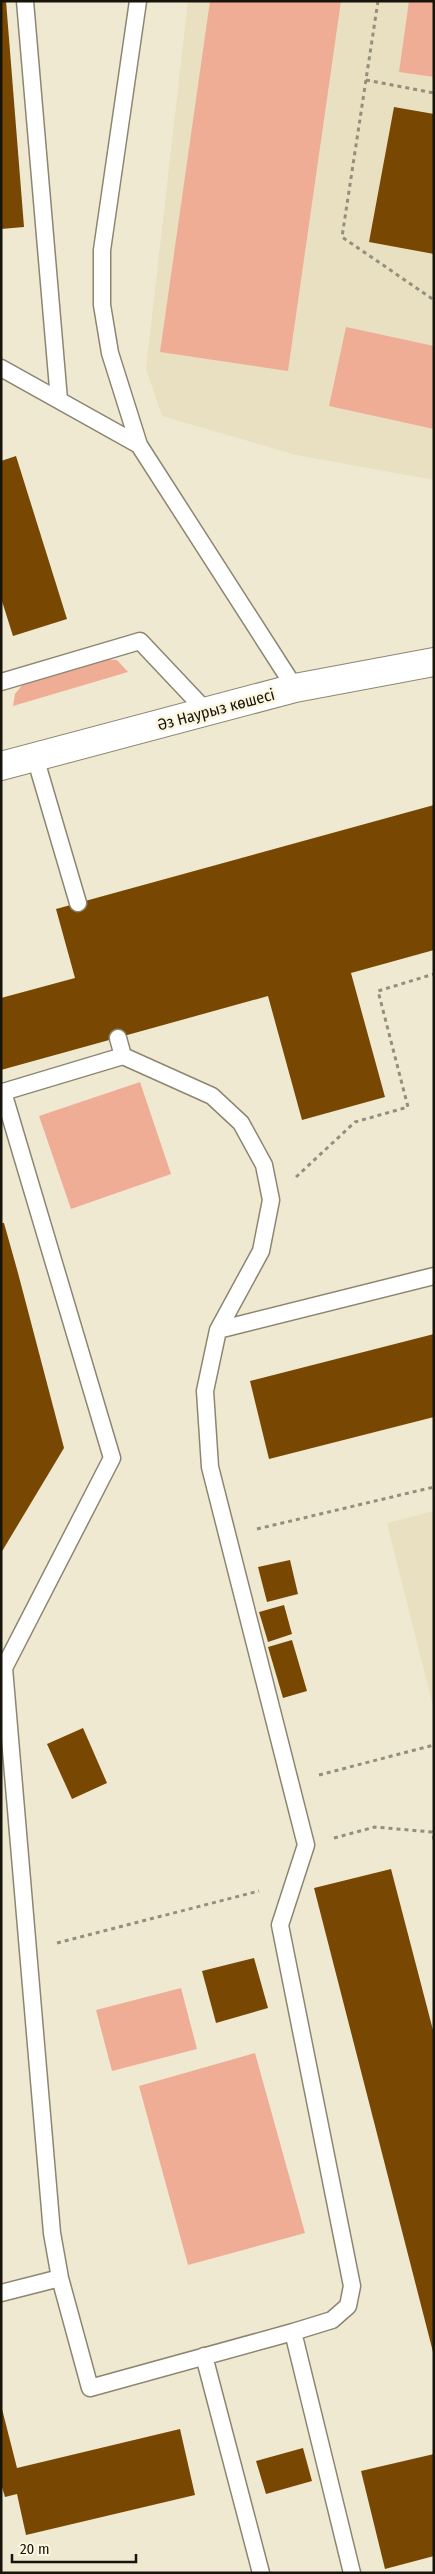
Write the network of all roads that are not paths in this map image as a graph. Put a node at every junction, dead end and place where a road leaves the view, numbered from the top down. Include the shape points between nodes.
1 (25, 1) edge
2 (138, 1) edge
3 (1, 368) edge
4 (58, 400) junction
5 (139, 445) junction
6 (434, 662) edge
7 (1, 682) edge
8 (295, 688) junction
9 (207, 712) junction
10 (35, 757) junction
11 (1, 766) edge
12 (78, 903) dead end
13 (118, 1038) dead end
14 (124, 1056) junction
15 (434, 1276) edge
16 (218, 1330) junction
17 (60, 2278) junction
18 (1, 2293) edge
19 (293, 2332) junction
20 (204, 2356) junction
21 (261, 2573) edge
22 (352, 2573) edge

1 - 4 lane
2 - 5 lane via 102,260 102,305 110,353
3 - 4 lane
4 - 5 lane
5 - 8 lane
6 - 8 street, Әз Наурыз көшесі
7 - 9 lane via 140,641
8 - 9 street, Әз Наурыз көшесі
9 - 10 street, Әз Наурыз көшесі
10 - 11 street, Әз Наурыз көшесі
10 - 12 lane
13 - 14 lane
14 - 16 lane via 212,1096 241,1123 264,1165 271,1200 262,1251
14 - 17 lane via 3,1092 112,1458 4,1668 52,2233
15 - 16 lane
16 - 19 lane via 205,1391 210,1467 306,1845 280,1924 352,2286 348,2306 332,2320
17 - 18 lane
17 - 20 lane via 90,2388
19 - 20 lane
19 - 22 lane
20 - 21 lane

